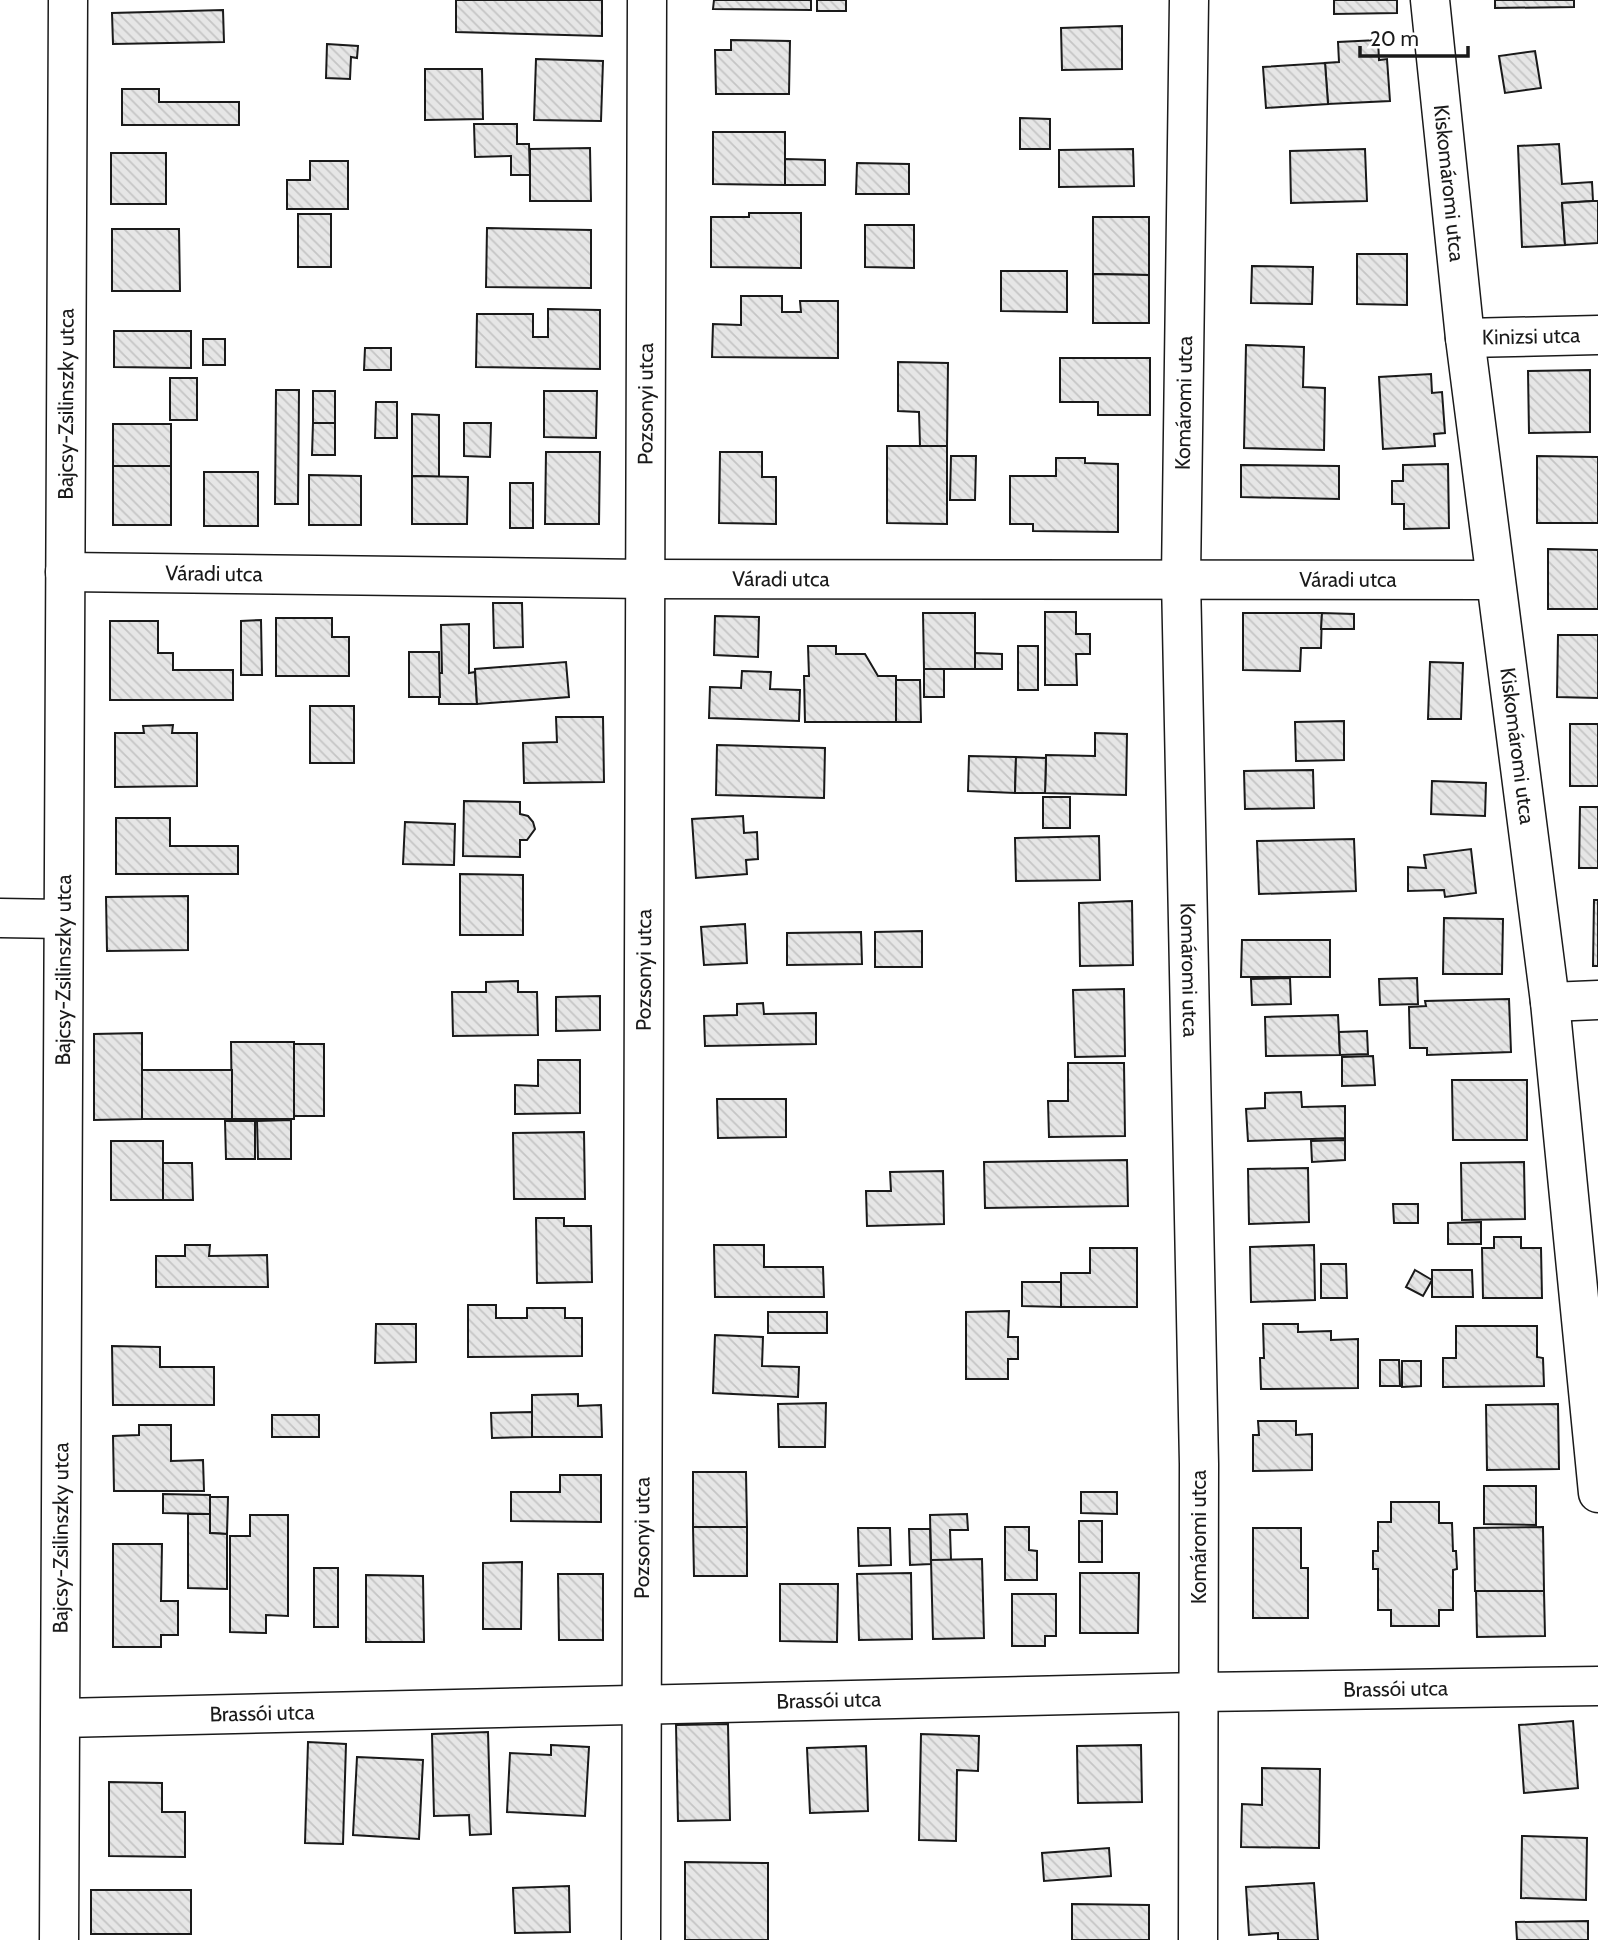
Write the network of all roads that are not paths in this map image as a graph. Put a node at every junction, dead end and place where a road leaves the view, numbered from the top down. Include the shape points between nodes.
1 (68, 0) edge
2 (647, 0) edge
3 (1189, 0) edge
4 (1430, 0) edge
5 (1598, 335) edge
6 (1465, 338) junction
7 (65, 572) junction
8 (1181, 578) junction
9 (645, 579) junction
10 (1495, 580) junction
11 (0, 918) edge
12 (64, 919) junction
13 (1598, 1000) edge
14 (1550, 1002) junction
15 (1598, 1493) edge
16 (1598, 1686) edge
17 (1199, 1692) junction
18 (642, 1705) junction
19 (61, 1718) junction
20 (59, 1940) edge
21 (641, 1940) edge
22 (1198, 1940) edge

1 - 7 street, Bajcsy-Zsilinszky utca
2 - 9 street, Pozsonyi utca
3 - 8 street, Komáromi utca
4 - 6 street, Kiskomáromi utca
5 - 6 street, Kinizsi utca
6 - 10 street, Kiskomáromi utca
7 - 9 street, Váradi utca
7 - 12 street, Bajcsy-Zsilinszky utca
8 - 9 street, Váradi utca
8 - 10 street, Váradi utca
8 - 17 street, Komáromi utca via 1199,1464
9 - 18 street, Pozsonyi utca
10 - 14 street, Kiskomáromi utca
11 - 12 street
12 - 19 street, Bajcsy-Zsilinszky utca
13 - 14 street
14 - 15 street, Kiskomáromi utca
16 - 17 street, Brassói utca
17 - 18 street, Brassói utca
17 - 22 street, Komáromi utca
18 - 19 street, Brassói utca
18 - 21 street, Pozsonyi utca
19 - 20 street, Bajcsy-Zsilinszky utca

